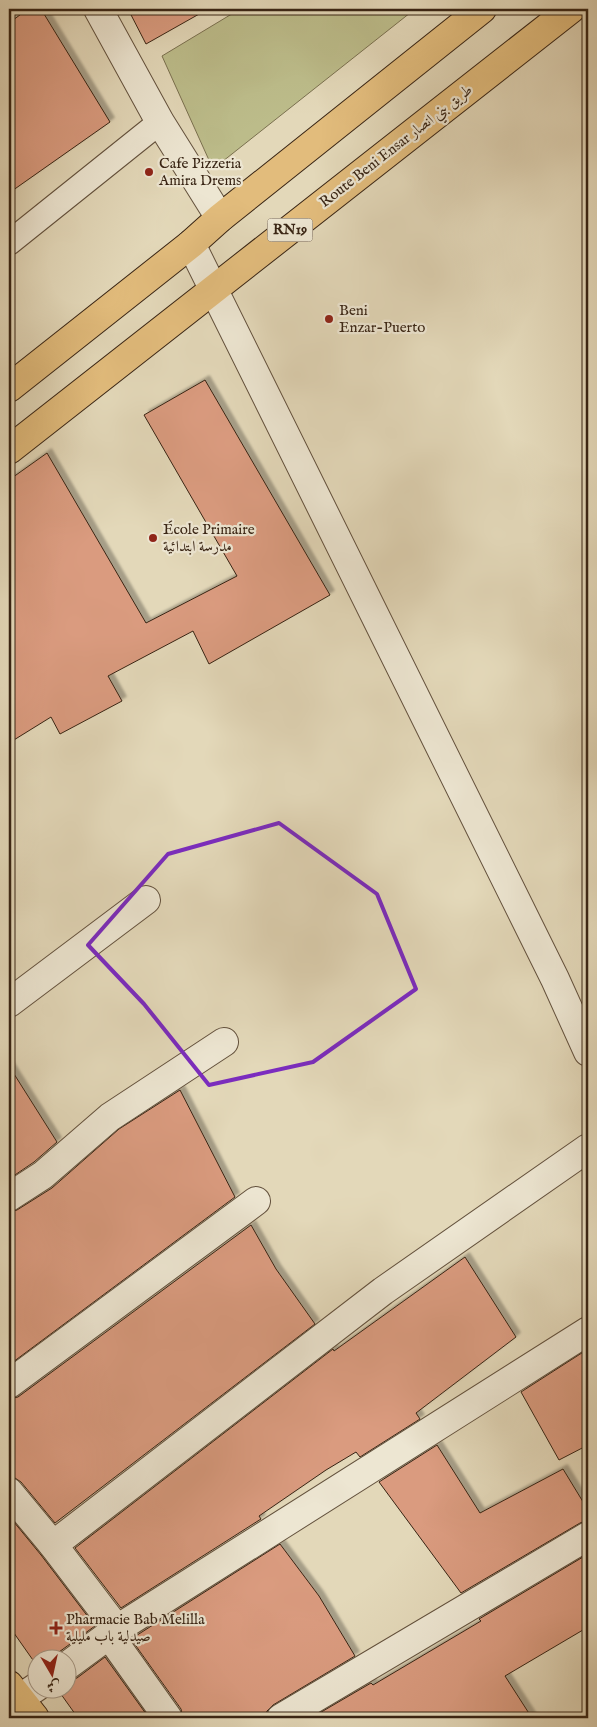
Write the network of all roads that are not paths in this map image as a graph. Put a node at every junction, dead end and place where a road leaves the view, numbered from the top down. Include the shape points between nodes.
1 (98, 9) edge
2 (482, 9) edge
3 (571, 9) edge
4 (160, 122) junction
5 (220, 218) junction
6 (9, 243) edge
7 (191, 244) junction
8 (214, 290) junction
9 (9, 388) edge
10 (9, 450) edge
11 (146, 900) dead end
12 (9, 1003) edge
13 (224, 1042) dead end
14 (588, 1052) edge
15 (588, 1148) edge
16 (9, 1196) edge
17 (256, 1201) dead end
18 (588, 1331) edge
19 (9, 1384) edge
20 (9, 1492) edge
21 (588, 1536) edge
22 (53, 1545) junction
23 (113, 1632) junction
24 (78, 1658) edge
25 (168, 1718) edge
26 (281, 1718) edge

1 - 4 street
2 - 5 highway
3 - 8 highway, Route Beni Ensar طريق بني انصار / RN19
4 - 5 street
4 - 6 lane
5 - 7 highway
7 - 8 street
7 - 9 highway
8 - 10 highway, Route Beni Ensar طريق بني انصار / RN19
8 - 14 street via 555,979
11 - 12 street
13 - 16 street via 110,1117 43,1175
15 - 22 street via 383,1291
17 - 19 street
18 - 23 street
20 - 22 street
21 - 26 street
22 - 23 street
23 - 24 street
23 - 25 street

